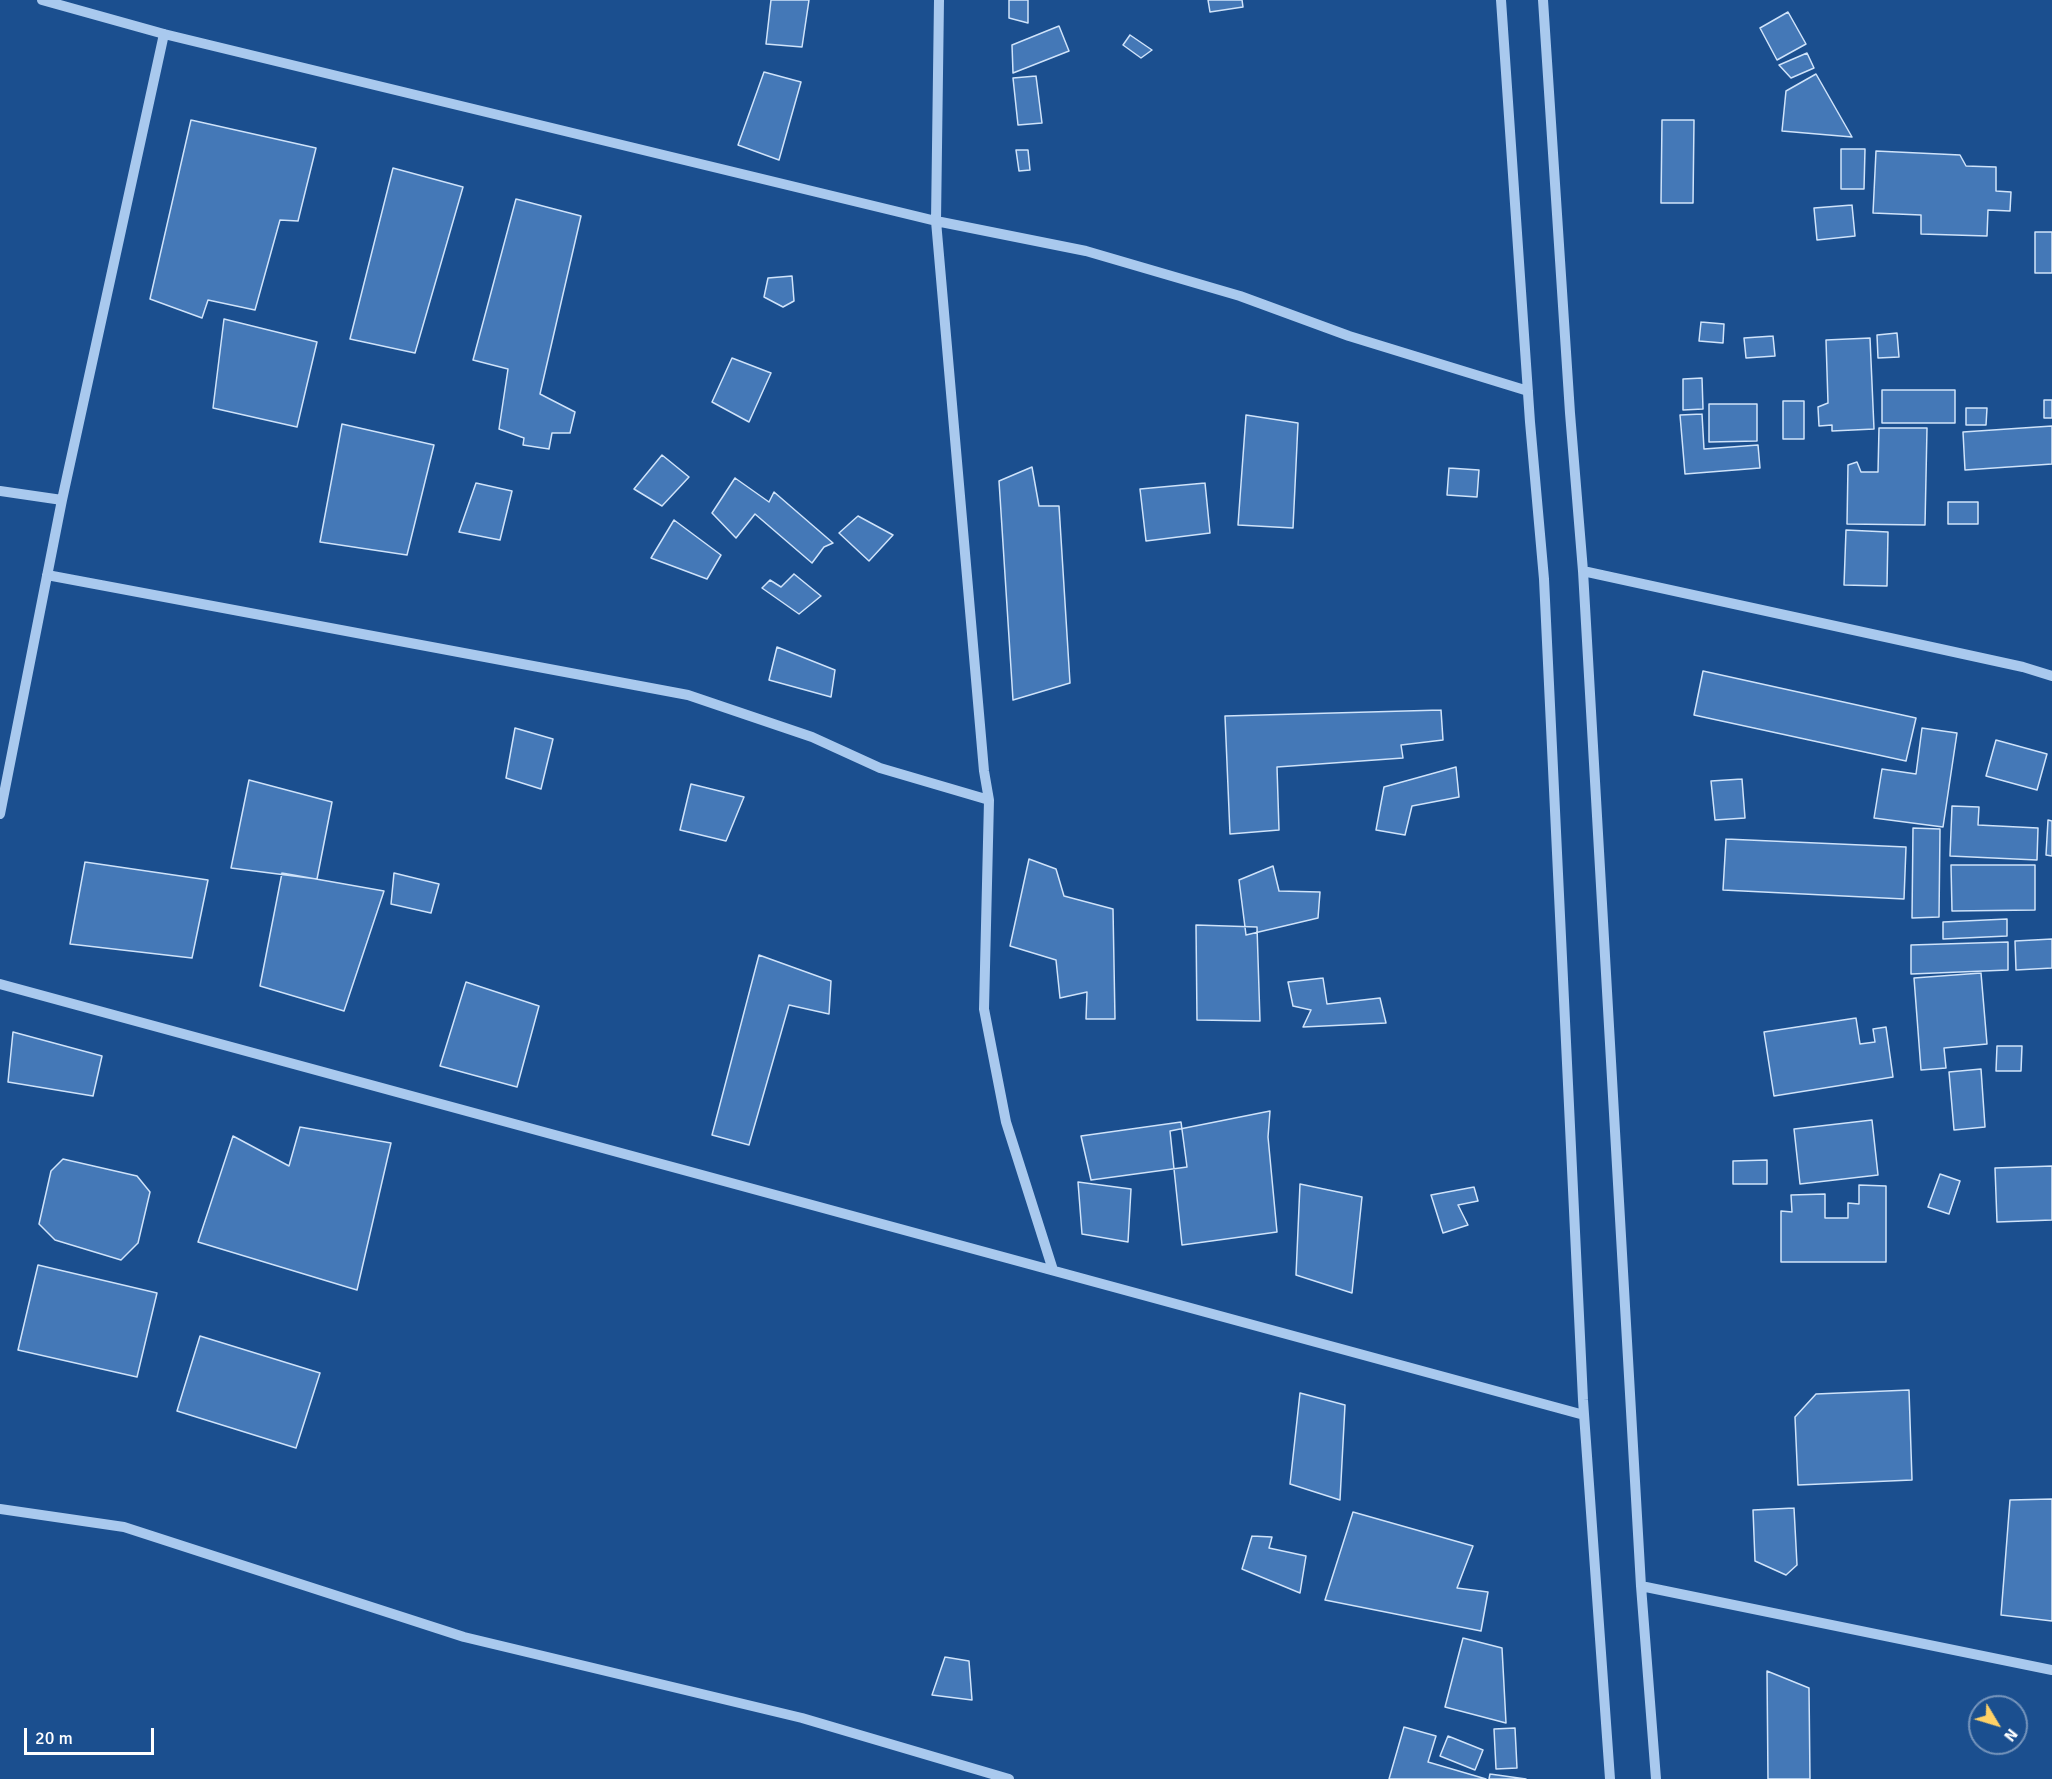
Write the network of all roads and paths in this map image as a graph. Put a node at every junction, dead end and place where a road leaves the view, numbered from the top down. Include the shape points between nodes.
1 (42, 0) edge
2 (939, 0) edge
3 (1500, 0) edge
4 (1543, 0) edge
5 (164, 34) junction
6 (936, 221) junction
7 (1528, 391) junction
8 (0, 491) edge
9 (62, 500) junction
10 (1583, 571) junction
11 (47, 575) junction
12 (2052, 676) edge
13 (989, 800) junction
14 (0, 814) edge
15 (0, 984) edge
16 (1053, 1270) junction
17 (1584, 1414) junction
18 (0, 1509) edge
19 (1641, 1586) junction
20 (2052, 1670) edge
21 (1009, 1779) edge
22 (1610, 1779) edge
23 (1656, 1779) edge

1 - 5 street
2 - 6 street
3 - 7 street
4 - 10 street
5 - 6 street
5 - 9 street
6 - 7 street via 1086,251 1240,296 1349,336
6 - 13 street
7 - 17 street via 1544,579
8 - 9 street
9 - 11 street
10 - 12 street
10 - 19 street
11 - 13 street via 688,694 812,737 880,768
11 - 14 street
13 - 16 street via 984,1009 1006,1122
15 - 16 street
16 - 17 street
17 - 22 street
18 - 21 street via 124,1527 464,1637 802,1718
19 - 20 street
19 - 23 street

